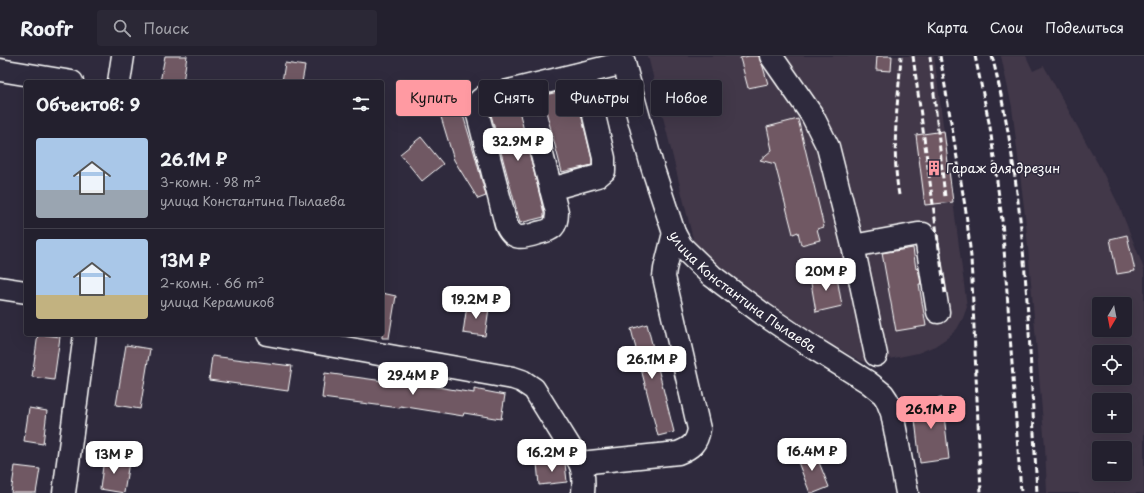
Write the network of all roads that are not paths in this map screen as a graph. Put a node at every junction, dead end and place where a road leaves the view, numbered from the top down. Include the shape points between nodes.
1 (123, 56) edge
2 (771, 56) edge
3 (623, 59) edge
4 (0, 70) edge
5 (584, 73) junction
6 (60, 80) edge
7 (119, 80) edge
8 (540, 148) dead end
9 (551, 189) junction
10 (674, 233) junction
11 (853, 246) junction
12 (0, 288) edge
13 (24, 292) edge
14 (938, 312) dead end
15 (85, 336) edge
16 (279, 336) edge
17 (876, 355) dead end
18 (580, 463) junction
19 (64, 493) edge
20 (583, 493) edge
21 (907, 493) edge

1 - 7 street
2 - 11 street via 821,131 832,160
3 - 5 street
3 - 10 street, улица Константина Пылаева via 646,146
4 - 6 street
5 - 9 street via 604,158 604,171 598,176
5 - 9 street via 484,96 478,105 477,111 506,224 514,236 525,237 553,227 558,212
8 - 9 street
10 - 18 street via 664,277 699,429 698,438 688,449 678,453
10 - 21 street, улица Константина Пылаева via 681,246 712,276 883,394 892,413
11 - 14 street via 924,234
11 - 17 street
12 - 13 street
15 - 19 street
16 - 18 street via 522,381 534,389
18 - 20 street via 584,478

